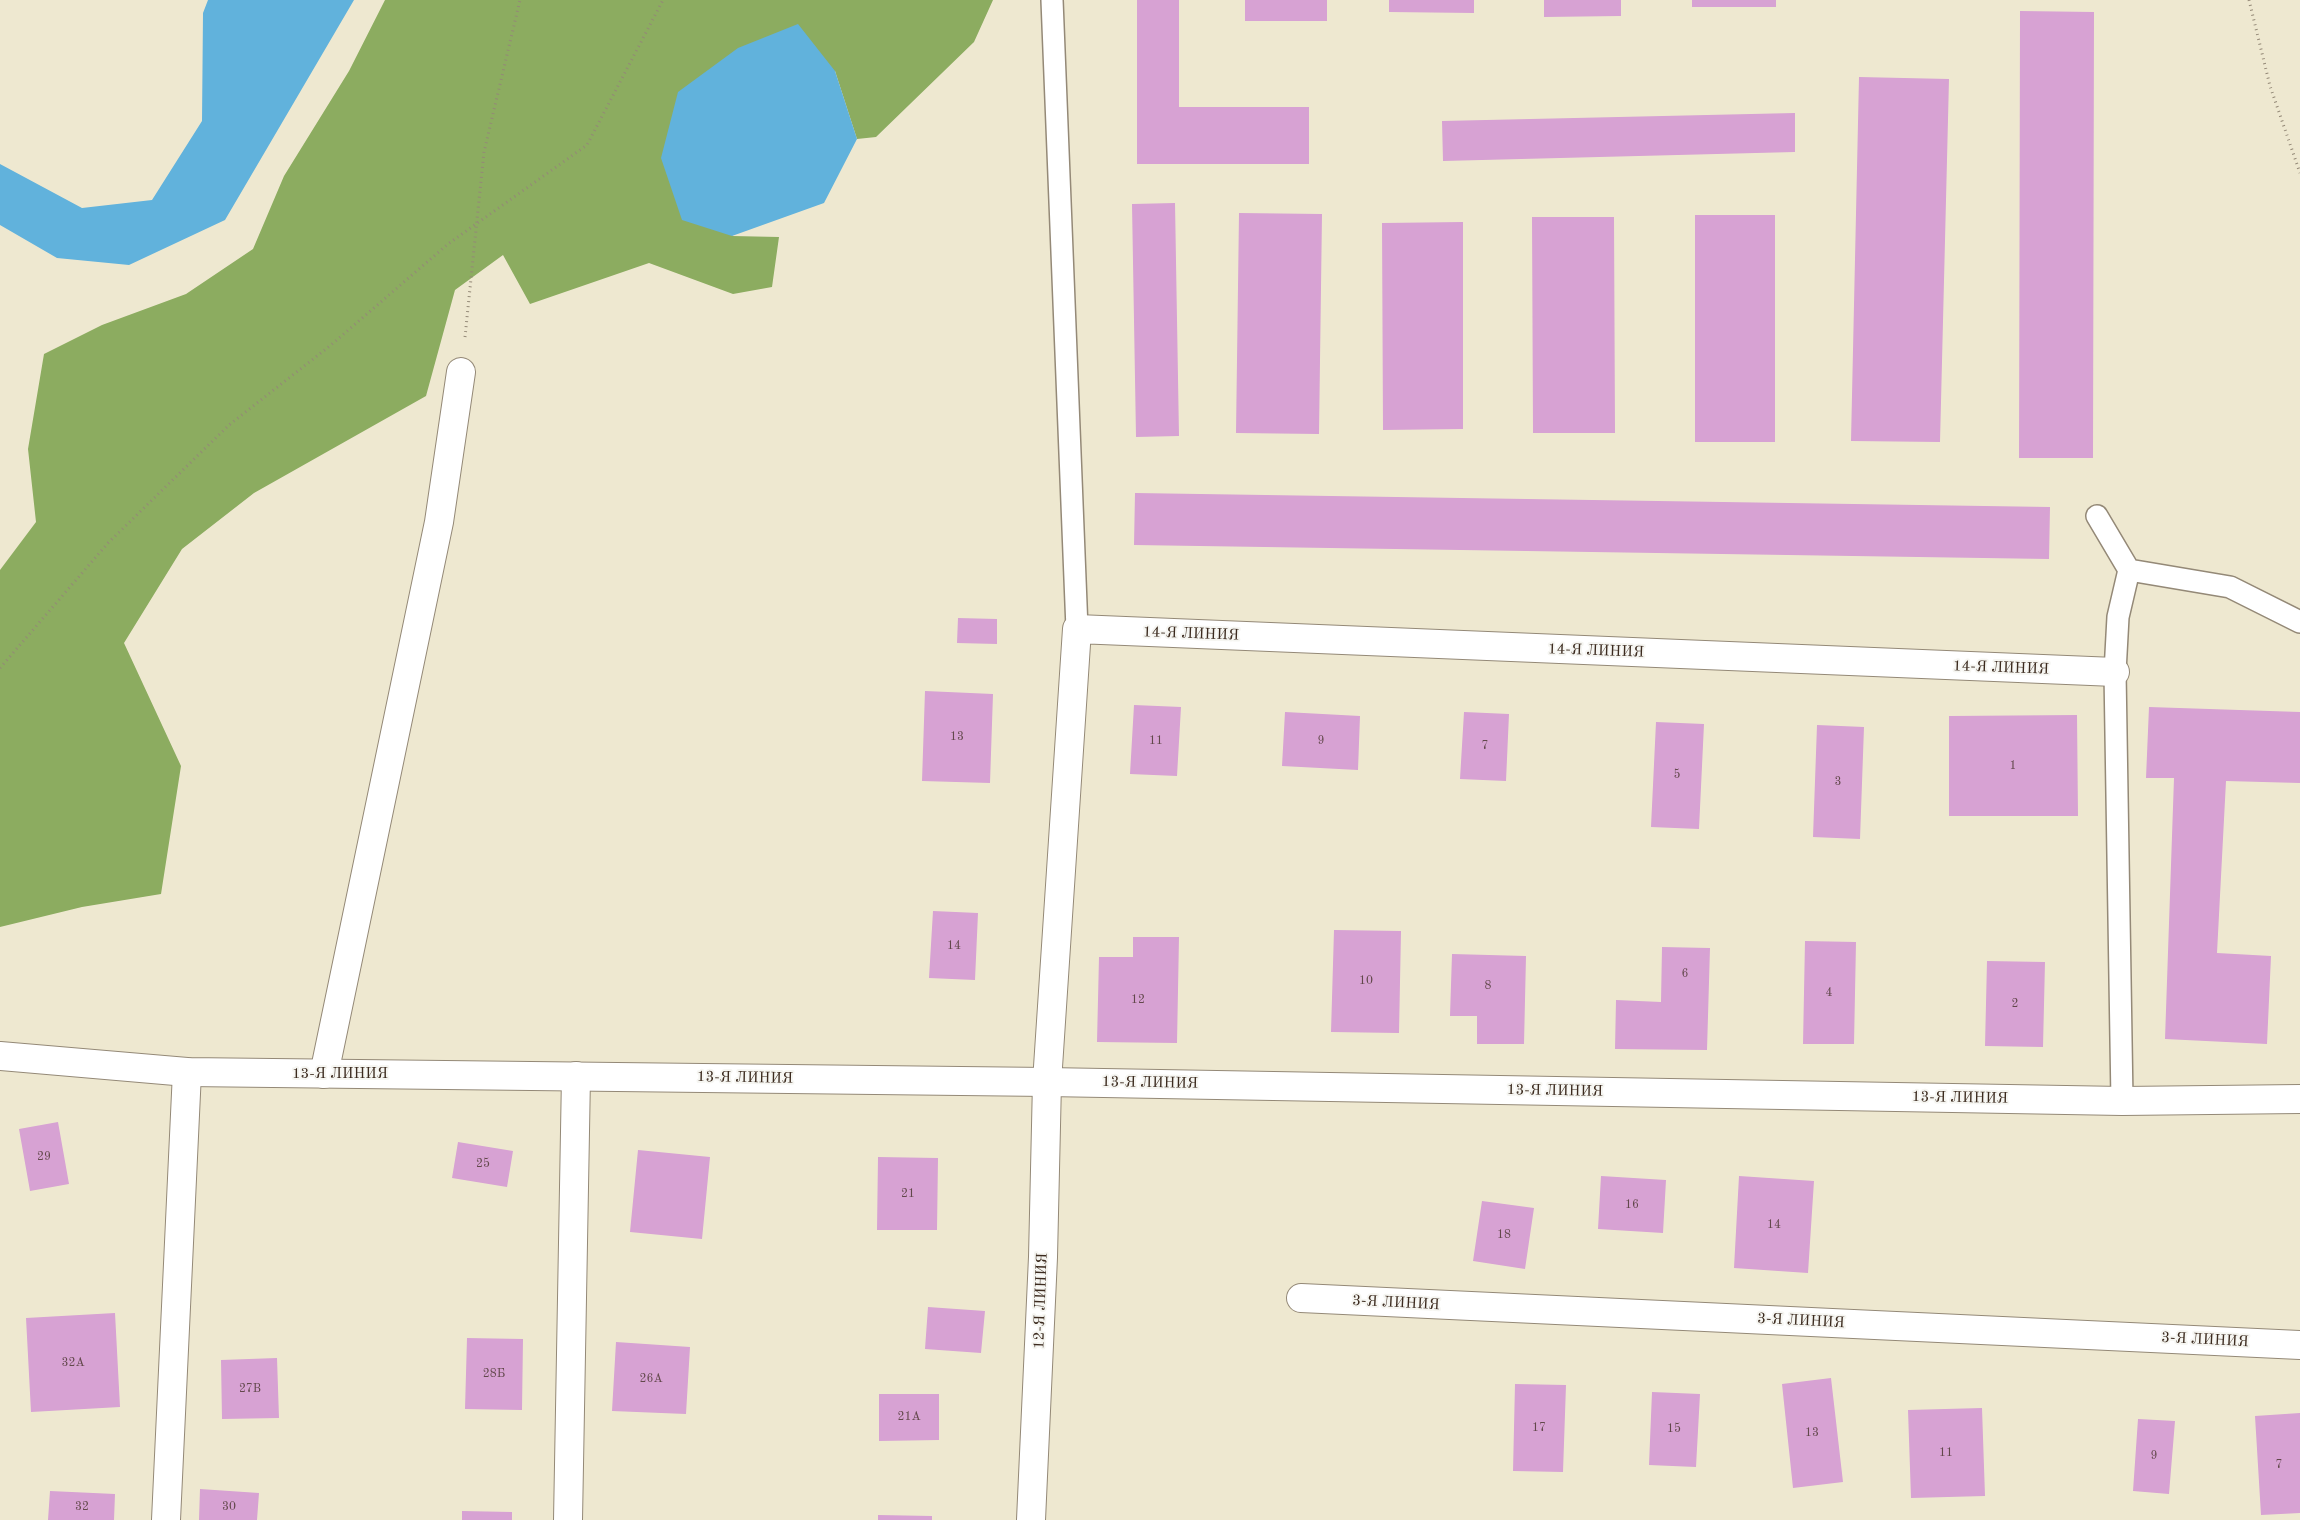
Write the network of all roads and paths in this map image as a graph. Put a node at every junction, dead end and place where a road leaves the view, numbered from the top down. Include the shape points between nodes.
1 (520, 0) edge
2 (663, 0) edge
3 (1052, 0) edge
4 (2249, 0) edge
5 (2300, 173) edge
6 (476, 224) junction
7 (461, 372) joint
8 (2097, 516) dead end
9 (2129, 570) junction
10 (2300, 622) edge
11 (1077, 629) junction
12 (0, 668) edge
13 (2115, 672) junction
14 (0, 1056) edge
15 (187, 1072) junction
16 (324, 1074) junction
17 (576, 1076) junction
18 (1047, 1082) junction
19 (2300, 1099) edge
20 (2122, 1101) junction
21 (1301, 1298) dead end
22 (2300, 1344) edge
23 (166, 1520) edge
24 (568, 1520) edge
25 (1031, 1520) edge

1 - 6 path via 484,152
2 - 6 path via 587,144
3 - 11 lane
4 - 5 path via 2270,86
6 - 7 path
6 - 12 path via 448,244 331,345 229,424 108,543
7 - 16 street via 439,522
8 - 9 lane
9 - 10 lane via 2230,587
9 - 13 lane via 2118,617
11 - 13 street, 14-Я ЛИНИЯ
11 - 18 street, 12-Я ЛИНИЯ
13 - 20 lane
14 - 15 street, 13-Я ЛИНИЯ
15 - 16 street, 13-Я ЛИНИЯ
15 - 23 street
16 - 17 street, 13-Я ЛИНИЯ
17 - 18 street, 13-Я ЛИНИЯ
17 - 24 street
18 - 20 street, 13-Я ЛИНИЯ
18 - 25 street, 12-Я ЛИНИЯ
19 - 20 street, 13-Я ЛИНИЯ
21 - 22 street, 3-Я ЛИНИЯ

